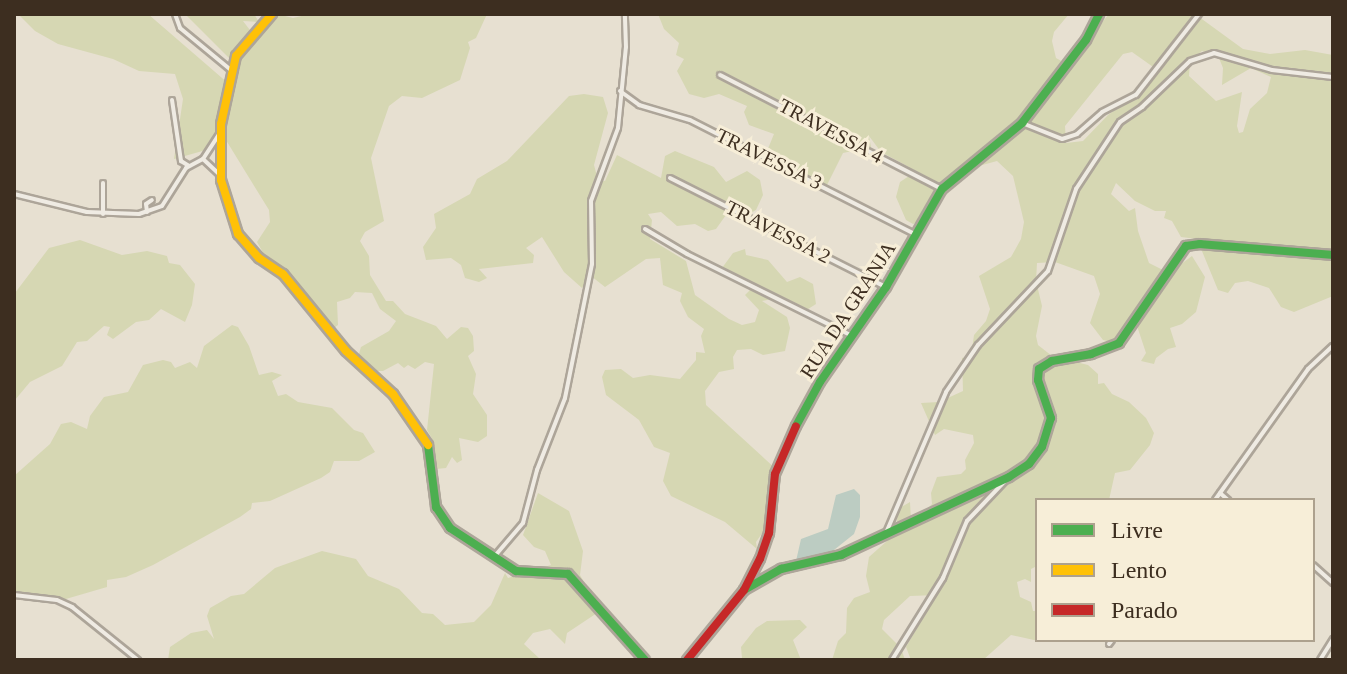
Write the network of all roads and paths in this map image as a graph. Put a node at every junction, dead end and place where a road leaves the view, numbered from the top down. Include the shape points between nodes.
1 (175, 14) edge
2 (272, 14) edge
3 (625, 14) edge
4 (1099, 14) edge
5 (1199, 14) edge
6 (231, 70) junction
7 (720, 75) dead end
8 (1333, 77) edge
9 (620, 91) junction
10 (172, 100) dead end
11 (1022, 123) junction
12 (221, 128) junction
13 (203, 159) junction
14 (189, 166) junction
15 (220, 175) junction
16 (670, 178) dead end
17 (103, 183) dead end
18 (942, 189) junction
19 (14, 194) edge
20 (152, 200) dead end
21 (147, 212) junction
22 (103, 214) junction
23 (645, 229) dead end
24 (915, 234) junction
25 (1333, 255) edge
26 (886, 287) junction
27 (854, 337) junction
28 (1333, 346) edge
29 (1009, 477) junction
30 (1220, 493) junction
31 (1216, 498) edge
32 (1226, 498) edge
33 (885, 535) junction
34 (494, 558) junction
35 (1315, 567) edge
36 (1333, 583) edge
37 (744, 590) junction
38 (14, 595) edge
39 (1333, 639) edge
40 (138, 660) edge
41 (645, 660) edge
42 (687, 660) edge
43 (892, 660) edge
44 (1320, 660) edge

1 - 6 street via 180,28
2 - 6 street via 236,56
3 - 9 street
4 - 11 street, RUA DA GRANJA via 1086,40
5 - 11 street via 1136,95 1102,112 1077,134 1062,139
6 - 12 street
7 - 18 street, TRAVESSA 4
8 - 33 street via 1272,70 1214,53 1190,61 1120,122 1076,189 1048,271 978,345 946,392
9 - 24 street, TRAVESSA 3 via 639,105 690,120
9 - 34 street via 616,139 591,201 592,264 565,398 523,523
10 - 14 street via 181,161
11 - 18 street, RUA DA GRANJA
12 - 13 street
12 - 15 street
13 - 14 street
13 - 15 street
14 - 21 street via 169,199
15 - 34 street via 238,234 283,274 346,351 393,394 428,443 436,507 450,528
16 - 26 street, TRAVESSA 2
17 - 22 street
18 - 24 street, RUA DA GRANJA
19 - 22 street
20 - 21 street
21 - 22 street
23 - 27 street
24 - 26 street, RUA DA GRANJA
25 - 29 street via 1186,246 1119,343 1039,369 1050,427 1037,455
26 - 27 street, RUA DA GRANJA
27 - 37 street, RUA DA GRANJA via 820,382 780,459 766,546
28 - 30 street via 1308,369
29 - 33 street
29 - 43 street via 967,521 943,578
30 - 31 street
30 - 32 street
33 - 37 street via 830,559 781,569
34 - 41 street via 516,571 568,574
35 - 36 street
37 - 42 street, RUA DA GRANJA
38 - 40 street via 72,607
39 - 44 street

